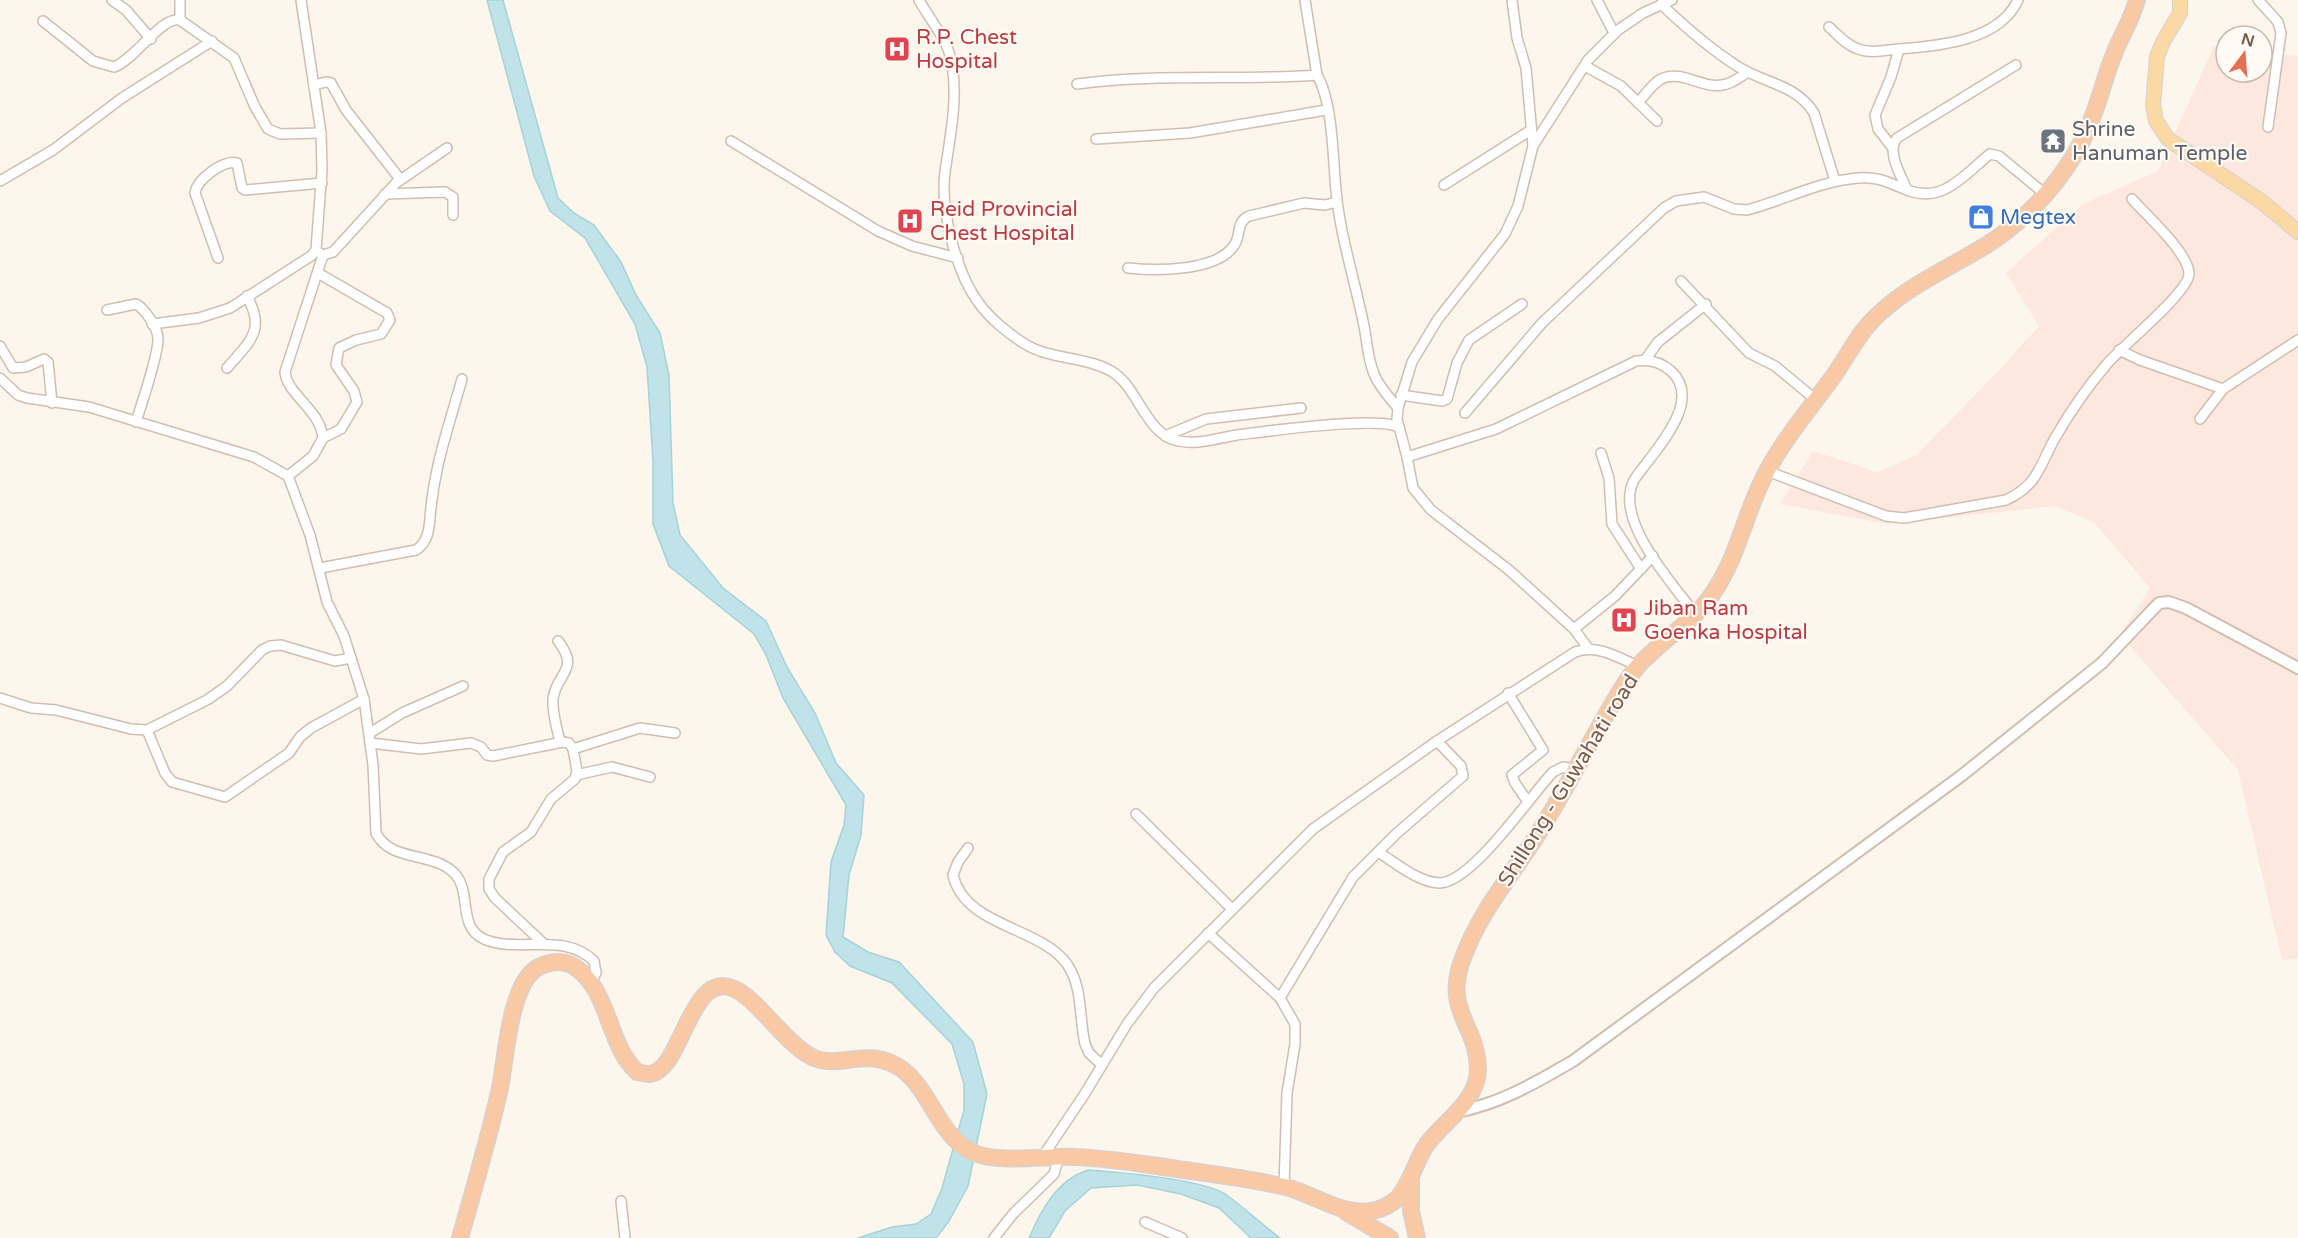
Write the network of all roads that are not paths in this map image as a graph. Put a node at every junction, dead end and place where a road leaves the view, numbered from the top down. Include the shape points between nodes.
1 (112, 0) edge
2 (180, 0) edge
3 (301, 0) edge
4 (920, 0) edge
5 (1305, 0) edge
6 (1512, 0) edge
7 (1597, 0) edge
8 (1672, 0) edge
9 (2018, 0) edge
10 (2137, 0) edge
11 (2180, 0) edge
12 (2258, 0) edge
13 (1661, 4) junction
14 (180, 20) junction
15 (43, 21) dead end
16 (1829, 27) dead end
17 (1614, 33) junction
18 (151, 39) junction
19 (212, 41) junction
20 (1899, 49) junction
21 (2016, 65) dead end
22 (1585, 66) junction
23 (1748, 72) junction
24 (1317, 75) junction
25 (1077, 84) dead end
26 (314, 85) junction
27 (1638, 103) junction
28 (1326, 110) junction
29 (1657, 121) dead end
30 (2268, 127) dead end
31 (1531, 130) junction
32 (321, 133) junction
33 (1096, 139) dead end
34 (731, 141) dead end
35 (1533, 146) junction
36 (1892, 147) junction
37 (447, 148) dead end
38 (400, 179) junction
39 (0, 181) edge
40 (1835, 181) junction
41 (322, 183) junction
42 (1444, 184) dead end
43 (1907, 190) junction
44 (386, 194) junction
45 (2045, 194) junction
46 (2132, 199) dead end
47 (1337, 202) junction
48 (453, 215) dead end
49 (2298, 232) edge
50 (319, 253) junction
51 (218, 258) dead end
52 (958, 258) junction
53 (1128, 268) dead end
54 (318, 273) junction
55 (1681, 281) dead end
56 (247, 296) junction
57 (1522, 304) dead end
58 (1706, 304) junction
59 (107, 310) dead end
60 (152, 324) junction
61 (2298, 340) edge
62 (0, 346) edge
63 (2119, 350) junction
64 (1645, 360) junction
65 (227, 368) dead end
66 (0, 378) edge
67 (462, 379) dead end
68 (2223, 389) junction
69 (1401, 395) junction
70 (1816, 400) junction
71 (52, 403) junction
72 (1301, 408) dead end
73 (1398, 408) junction
74 (1465, 413) dead end
75 (2200, 419) dead end
76 (136, 422) junction
77 (1399, 427) junction
78 (1165, 436) junction
79 (323, 438) junction
80 (1601, 453) dead end
81 (1407, 457) junction
82 (1767, 471) junction
83 (288, 476) junction
84 (1653, 556) junction
85 (320, 568) junction
86 (1641, 568) junction
87 (1696, 615) junction
88 (1574, 629) junction
89 (558, 641) dead end
90 (1588, 648) junction
91 (351, 658) junction
92 (1638, 666) junction
93 (2298, 668) edge
94 (463, 686) dead end
95 (1508, 693) junction
96 (0, 698) edge
97 (364, 699) junction
98 (147, 730) junction
99 (675, 733) dead end
100 (370, 738) junction
101 (1437, 741) junction
102 (560, 742) junction
103 (573, 749) junction
104 (1575, 769) junction
105 (576, 775) junction
106 (651, 777) dead end
107 (1528, 802) junction
108 (1136, 814) dead end
109 (968, 848) dead end
110 (1378, 852) junction
111 (1232, 909) junction
112 (1208, 933) junction
113 (544, 944) junction
114 (591, 982) junction
115 (1280, 998) junction
116 (1102, 1065) junction
117 (1456, 1112) junction
118 (1040, 1156) junction
119 (1059, 1156) junction
120 (1412, 1172) junction
121 (1284, 1187) junction
122 (621, 1201) dead end
123 (1343, 1210) junction
124 (1145, 1222) dead end
125 (460, 1238) edge
126 (625, 1238) edge
127 (994, 1238) edge
128 (1182, 1238) edge
129 (1390, 1238) edge
130 (1417, 1238) edge

1 - 18 street
2 - 14 street
3 - 26 street
4 - 52 street via 952,63 954,84 945,203
5 - 24 street
6 - 31 street via 1526,68
7 - 17 street
8 - 13 street
9 - 20 street via 2008,18 1977,34 1950,43
10 - 45 highway, Shillong - Guwahati road via 2088,129
11 - 49 main road via 2180,13 2157,57 2152,105 2156,121 2169,140 2262,202
12 - 30 street via 2278,22 2281,33
13 - 17 street
13 - 23 street via 1692,33
14 - 18 street via 166,22
14 - 19 street
15 - 18 street via 93,61 114,67
16 - 20 street via 1856,49
17 - 22 street
19 - 32 street via 234,58 268,129 280,134
19 - 39 street via 122,98 53,150
20 - 36 street via 1875,116 1878,129
21 - 36 street via 1920,122 1897,138
22 - 27 street via 1609,77
22 - 35 street
23 - 27 street via 1717,86 1669,77 1655,84
23 - 40 street via 1789,88 1808,103
24 - 25 street via 1266,79 1124,78
24 - 28 street
26 - 32 street
26 - 38 street via 331,83 346,110
27 - 29 street
28 - 33 street via 1190,133
28 - 47 street
31 - 35 street
31 - 42 street
32 - 41 street
34 - 52 street via 878,231 912,246
35 - 69 street via 1518,206 1508,228 1421,344
36 - 43 street
37 - 38 street
38 - 44 street
40 - 43 street via 1874,178
40 - 74 street via 1747,210 1704,197 1676,201 1542,323
41 - 50 street
41 - 51 street via 245,190 237,163 225,164 199,183 195,193
43 - 45 street via 1922,194 1942,192 1990,154 1999,156
44 - 48 street via 445,192 453,197
44 - 50 street via 333,252
45 - 70 highway, Shillong - Guwahati road via 2009,229 1887,307 1870,323
46 - 63 street via 2178,249 2187,263 2189,276 2183,290
47 - 53 street via 1304,203 1244,218 1235,244 1198,266 1158,271
47 - 73 street via 1371,365 1381,388
50 - 54 street
50 - 56 street
52 - 78 street via 979,304 1011,333 1037,350 1085,360 1118,375
54 - 79 street via 285,372 288,383 315,416
54 - 79 street via 387,313 390,320 381,334 339,348 336,365 357,402 341,429
55 - 58 street
56 - 60 street via 231,308 213,314
56 - 65 street via 257,319 255,330
57 - 69 street via 1469,339 1457,363 1447,399
58 - 64 street via 1658,342
58 - 70 street via 1749,353 1775,366
59 - 60 street via 136,304
60 - 76 street via 158,339
61 - 68 street
62 - 71 street via 13,368 44,359 48,362
63 - 68 street
63 - 82 street via 2080,400 2030,485 2006,500 1895,517
64 - 81 street via 1496,429
64 - 84 street via 1678,379 1683,398 1677,419 1629,489 1630,515
66 - 71 street via 18,395
67 - 85 street via 439,452 429,530 422,546
68 - 75 street
69 - 73 street
70 - 82 highway, Shillong - Guwahati road
71 - 76 street via 89,407
72 - 78 street via 1206,419
73 - 77 street
76 - 83 street via 254,457
77 - 78 street via 1372,423 1196,442
77 - 81 street
79 - 83 street via 313,456
80 - 86 street via 1609,478 1611,524
81 - 88 street via 1413,488 1431,510 1509,570
82 - 87 highway, Shillong - Guwahati road via 1720,583
83 - 85 street
84 - 86 street
84 - 87 street
85 - 91 street via 327,602
86 - 88 street via 1615,596
87 - 92 highway, Shillong - Guwahati road
88 - 90 street
89 - 102 street via 568,666 554,697
90 - 92 street
90 - 95 street via 1558,660
91 - 97 street
91 - 98 street via 335,662 281,645 270,646 207,700
92 - 104 highway, Shillong - Guwahati road
93 - 117 street via 2186,608 2159,603 2102,663 1970,769 1573,1061 1508,1097 1481,1108
94 - 100 street via 402,713
95 - 101 street
95 - 107 street via 1544,750 1512,774
96 - 98 street via 31,708
97 - 98 street via 311,728 277,763 225,797 172,782
97 - 100 street
99 - 103 street via 640,728
100 - 102 street via 421,749 471,743 493,756
100 - 113 street via 376,833 381,842 388,848 438,864 455,875 470,927 482,938
101 - 110 street via 1461,766 1463,776
101 - 111 street via 1312,829
102 - 103 street via 569,743
103 - 105 street
104 - 107 street via 1563,767 1553,771
104 - 117 highway, Shillong - Guwahati road via 1481,920 1459,966 1457,1006 1473,1045 1478,1074 1470,1097
105 - 106 street via 612,767
105 - 113 street via 551,799 531,832 503,852 489,879 489,889 495,898
107 - 110 street via 1473,864 1448,882 1424,879
108 - 111 street
109 - 116 street via 953,875 960,893 979,910 1041,944 1066,964 1075,980 1085,1044
110 - 115 street via 1353,877
111 - 112 street
112 - 115 street
112 - 116 street via 1154,988
113 - 114 street via 586,954 596,968
114 - 118 highway via 622,1051 637,1072 651,1074 665,1064 705,994 726,986 740,993 810,1056 831,1061 868,1057 895,1065 920,1087 952,1137 966,1149 1000,1159
114 - 125 highway via 574,966 552,962 541,965 521,990 500,1089
115 - 121 street via 1292,1016 1296,1033 1288,1075
116 - 118 street
117 - 120 highway, Shillong - Guwahati road via 1424,1149
118 - 119 highway
119 - 121 highway via 1117,1160
119 - 127 street via 1054,1174
120 - 123 highway, Shillong - Guwahati road via 1400,1195 1386,1206 1372,1211
120 - 130 highway via 1410,1211
121 - 123 highway
122 - 126 street
123 - 129 highway
124 - 128 street

